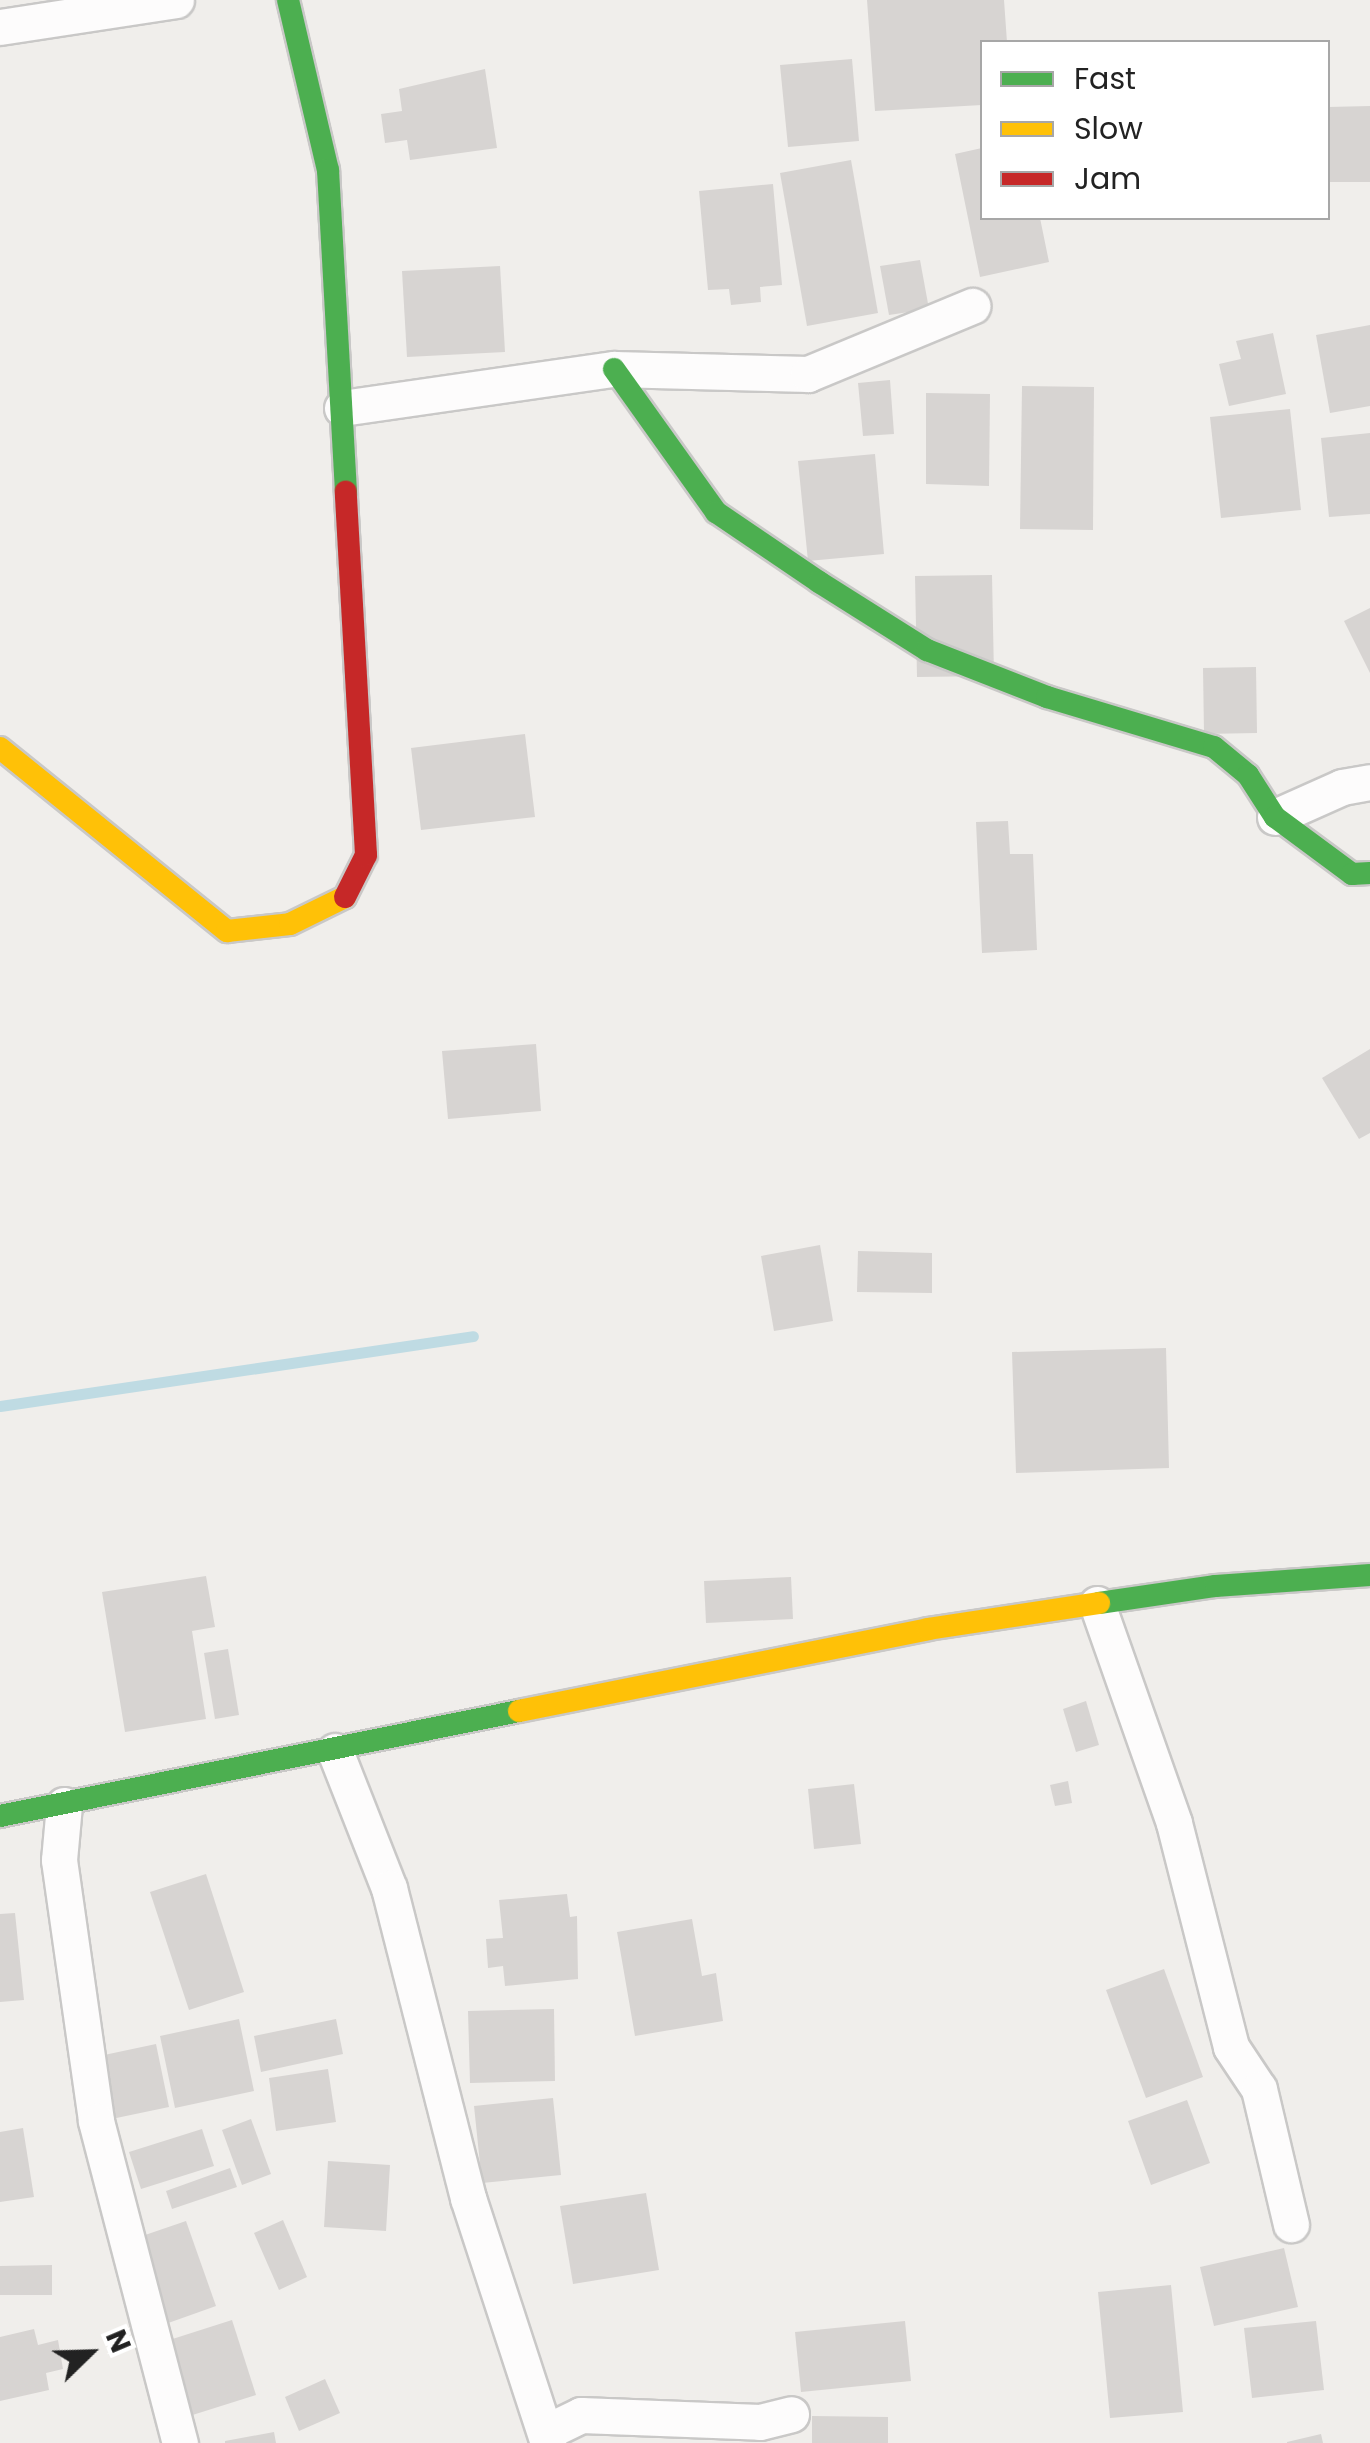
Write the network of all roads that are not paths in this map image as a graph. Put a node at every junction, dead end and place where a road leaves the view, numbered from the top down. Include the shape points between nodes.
1 (175, 0) edge
2 (288, 0) edge
3 (0, 27) edge
4 (972, 306) dead end
5 (614, 369) junction
6 (342, 408) junction
7 (0, 748) edge
8 (1370, 782) edge
9 (1275, 817) junction
10 (1370, 873) edge
11 (1370, 1575) edge
12 (1097, 1604) junction
13 (336, 1751) junction
14 (64, 1805) junction
15 (0, 1816) edge
16 (1291, 2224) dead end
17 (791, 2414) dead end
18 (547, 2438) edge
19 (180, 2443) edge

1 - 3 street
2 - 6 street via 328,170
4 - 5 street via 808,374
5 - 6 street
5 - 9 street via 716,512 818,582 927,650 1047,697 1214,747 1248,775
6 - 7 street via 366,854 344,899 290,924 227,931
8 - 9 street via 1342,786
9 - 10 street via 1352,874
11 - 12 street via 1216,1586
12 - 13 street via 909,1633
12 - 16 street via 1174,1823 1230,2048 1259,2089
13 - 14 street
13 - 18 street via 389,1888 468,2198
14 - 15 street
14 - 19 street via 59,1860 96,2121
17 - 18 street via 760,2422 581,2415

